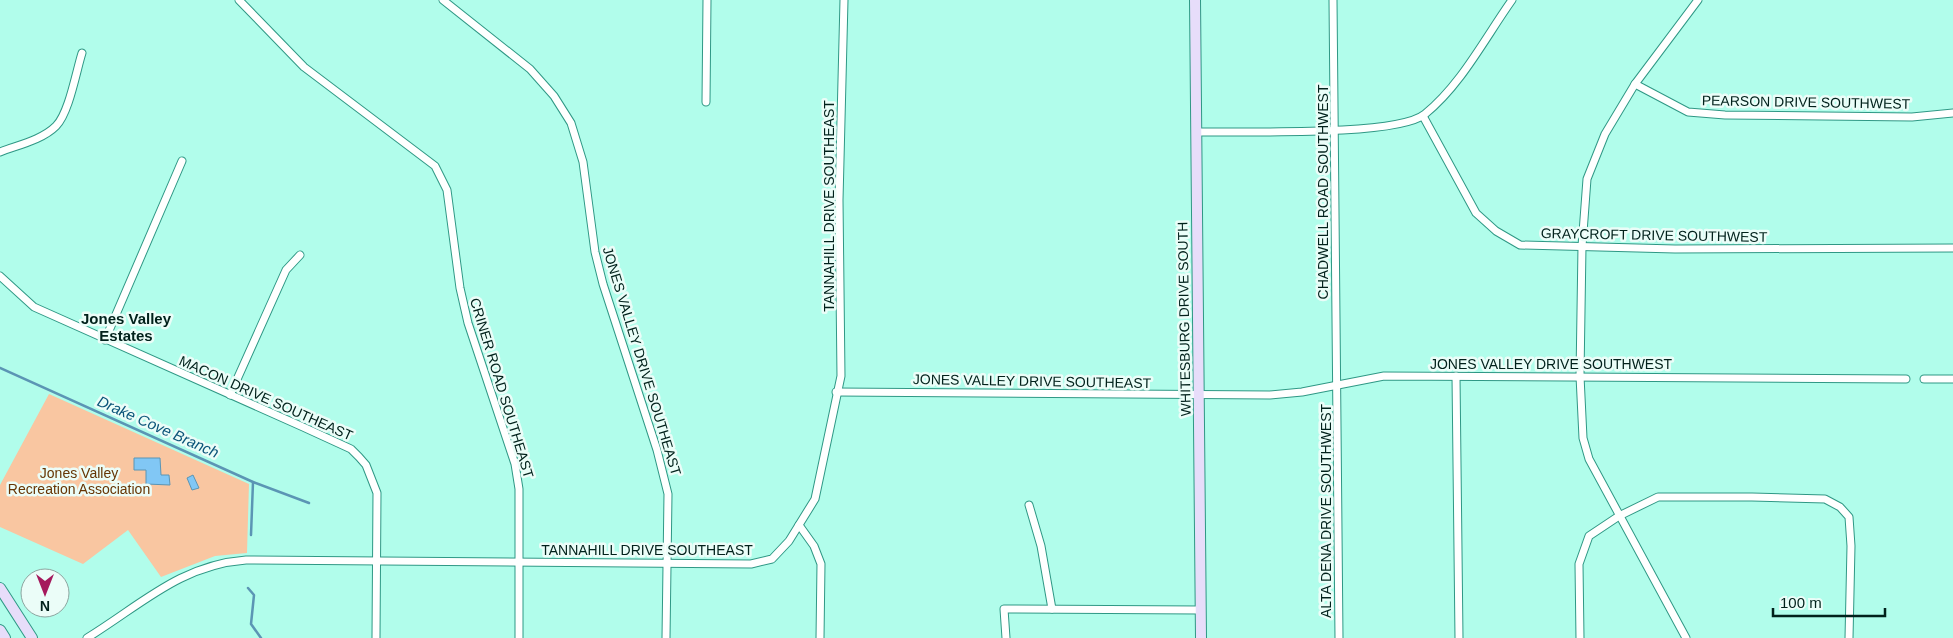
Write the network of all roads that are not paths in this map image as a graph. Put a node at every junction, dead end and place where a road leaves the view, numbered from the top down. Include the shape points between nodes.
1 (239, 0) edge
2 (443, 0) edge
3 (707, 0) edge
4 (844, 0) edge
5 (1195, 0) edge
6 (1333, 0) edge
7 (1512, 0) edge
8 (1698, 0) edge
9 (82, 54) dead end
10 (1634, 84) junction
11 (706, 102) dead end
12 (1953, 113) edge
13 (1423, 116) junction
14 (1335, 130) junction
15 (1196, 132) junction
16 (0, 152) edge
17 (182, 161) dead end
18 (1582, 246) junction
19 (1953, 248) edge
20 (300, 255) dead end
21 (0, 276) edge
22 (104, 340) junction
23 (1456, 376) junction
24 (1580, 376) junction
25 (1906, 379) dead end
26 (1924, 379) dead end
27 (1953, 379) edge
28 (1338, 384) junction
29 (836, 392) junction
30 (230, 395) junction
31 (1199, 395) junction
32 (1029, 505) dead end
33 (1619, 516) junction
34 (799, 525) junction
35 (377, 561) junction
36 (520, 564) junction
37 (667, 564) junction
38 (0, 588) edge
39 (1052, 609) junction
40 (1200, 610) junction
41 (0, 630) edge
42 (5, 638) edge
43 (32, 638) edge
44 (87, 638) edge
45 (376, 638) edge
46 (519, 638) edge
47 (666, 638) edge
48 (820, 638) edge
49 (1006, 638) edge
50 (1201, 638) edge
51 (1339, 638) edge
52 (1459, 638) edge
53 (1580, 638) edge
54 (1686, 638) edge
55 (1849, 638) edge

1 - 36 street, CRINER ROAD SOUTHEAST via 304,67 435,166 447,190 468,323 515,464 519,489
2 - 37 street, JONES VALLEY DRIVE SOUTHEAST via 530,69 554,96 571,124 583,162 595,252 603,284 657,450 668,494
3 - 11 street
4 - 29 street, TANNAHILL DRIVE SOUTHEAST via 839,200 841,376
5 - 15 main road, WHITESBURG DRIVE SOUTH
6 - 14 street, CHADWELL ROAD SOUTHWEST
7 - 13 street via 1450,90
8 - 10 street
9 - 16 street via 57,126 42,136
10 - 12 street, PEARSON DRIVE SOUTHWEST via 1688,112 1697,113 1912,117
10 - 18 street via 1605,134 1587,179
13 - 14 street via 1396,125
13 - 18 street, GRAYCROFT DRIVE SOUTHWEST via 1476,213 1496,232 1520,245
14 - 15 street
14 - 28 street, CHADWELL ROAD SOUTHWEST
15 - 31 main road, WHITESBURG DRIVE SOUTH
17 - 22 street
18 - 19 street, GRAYCROFT DRIVE SOUTHWEST
18 - 24 street
20 - 30 street via 286,270
21 - 22 street, MACON DRIVE SOUTHEAST via 34,308
22 - 30 street, MACON DRIVE SOUTHEAST
23 - 24 street, JONES VALLEY DRIVE SOUTHWEST
23 - 28 street, JONES VALLEY DRIVE SOUTHWEST via 1384,376
23 - 52 street
24 - 25 street, JONES VALLEY DRIVE SOUTHWEST
24 - 33 street via 1583,438 1589,459
26 - 27 street
28 - 31 street, JONES VALLEY DRIVE SOUTHWEST via 1294,393
28 - 51 street, ALTA DENA DRIVE SOUTHWEST
29 - 31 street, JONES VALLEY DRIVE SOUTHEAST
29 - 34 street, TANNAHILL DRIVE SOUTHEAST via 815,499
30 - 35 street, MACON DRIVE SOUTHEAST via 351,449 359,456 366,464 377,493
31 - 40 main road, WHITESBURG DRIVE SOUTH
32 - 39 street via 1041,546
33 - 53 street via 1589,536 1579,564
33 - 54 street
33 - 55 street via 1658,498 1826,499 1849,517 1852,546
34 - 37 street, TANNAHILL DRIVE SOUTHEAST via 772,559 751,564
34 - 48 street via 814,546 821,564
35 - 36 street, TANNAHILL DRIVE SOUTHEAST
35 - 44 street, TANNAHILL DRIVE SOUTHEAST via 223,562 180,577
35 - 45 street, MACON DRIVE SOUTHEAST
36 - 37 street, TANNAHILL DRIVE SOUTHEAST
36 - 46 street, CRINER ROAD SOUTHEAST
37 - 47 street, JONES VALLEY DRIVE SOUTHEAST
38 - 43 main road
39 - 40 street
39 - 49 street via 1004,610
40 - 50 main road, WHITESBURG DRIVE SOUTH
41 - 42 main road

